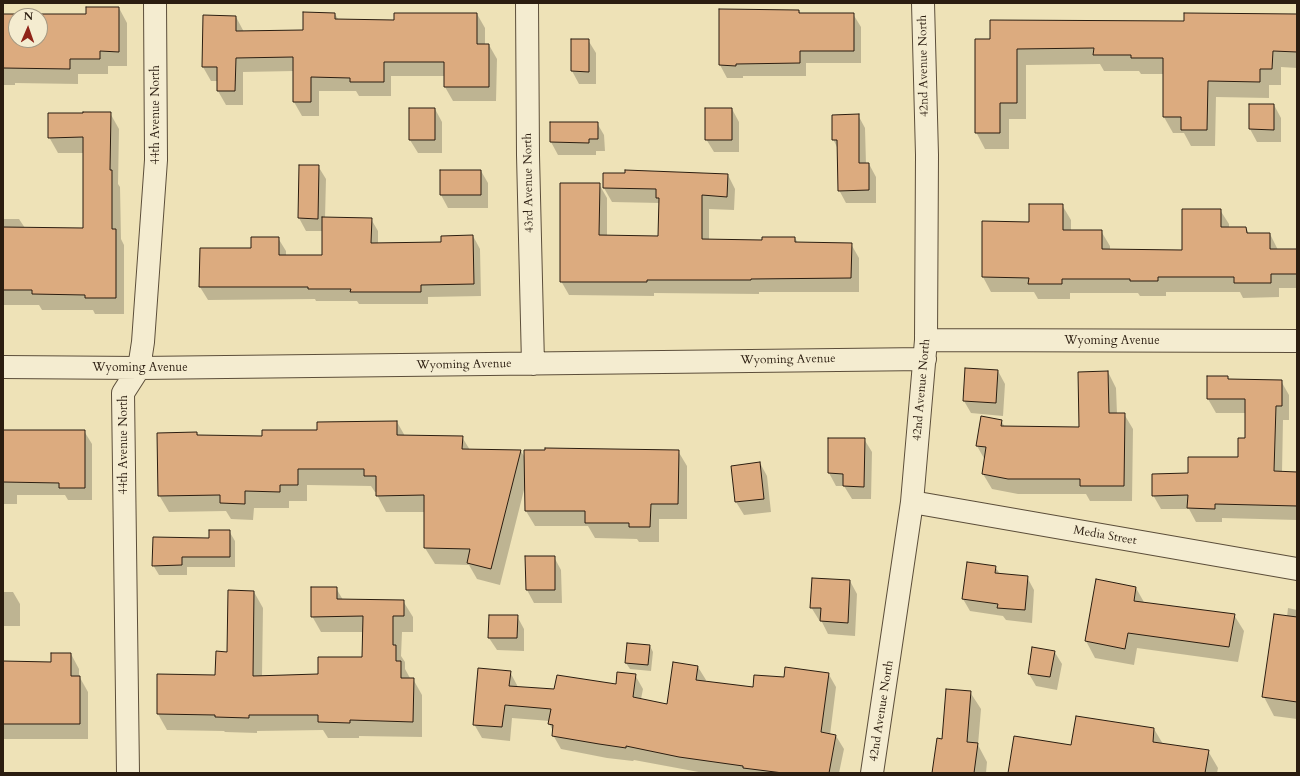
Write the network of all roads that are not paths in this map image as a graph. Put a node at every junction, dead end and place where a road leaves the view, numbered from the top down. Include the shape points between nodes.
1 (155, 3) edge
2 (527, 3) edge
3 (923, 3) edge
4 (1297, 341) edge
5 (925, 350) junction
6 (533, 364) junction
7 (3, 367) edge
8 (139, 368) junction
9 (912, 502) junction
10 (1297, 569) edge
11 (128, 773) edge
12 (872, 773) edge

1 - 8 street, 44th Avenue North via 156,160
2 - 6 street, 43rd Avenue North
3 - 5 street, 42nd Avenue North via 927,155
4 - 5 street, Wyoming Avenue
5 - 6 street, Wyoming Avenue
5 - 9 street, 42nd Avenue North
6 - 8 street, Wyoming Avenue
7 - 8 street, Wyoming Avenue
8 - 11 street, 44th Avenue North via 123,393
9 - 10 street, Media Street
9 - 12 street, 42nd Avenue North

